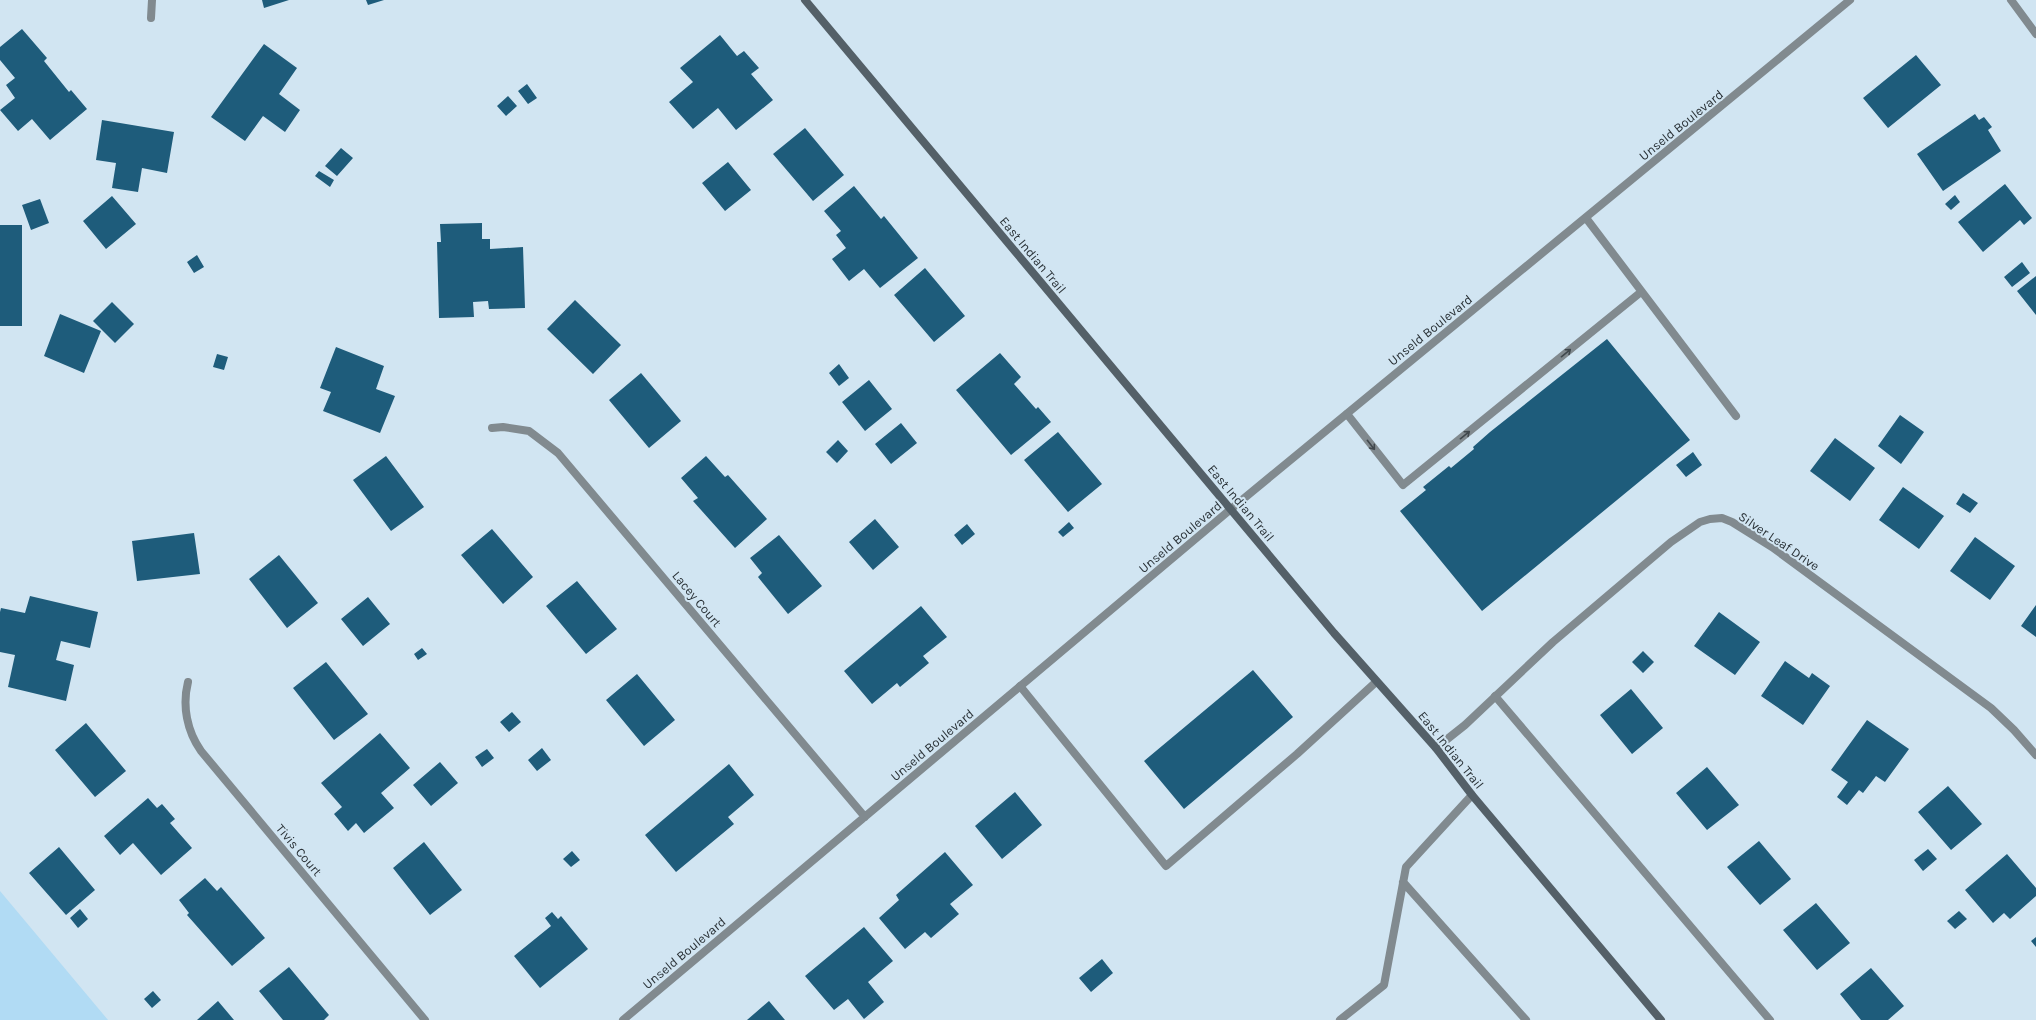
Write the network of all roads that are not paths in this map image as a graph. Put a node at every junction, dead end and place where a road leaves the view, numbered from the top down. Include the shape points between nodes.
1 (152, 0) edge
2 (805, 0) edge
3 (1850, 0) edge
4 (2011, 0) edge
5 (151, 18) dead end
6 (2036, 34) edge
7 (1586, 218) junction
8 (1641, 292) junction
9 (1347, 414) junction
10 (1736, 416) dead end
11 (492, 428) dead end
12 (1231, 509) junction
13 (188, 682) dead end
14 (1376, 682) junction
15 (1020, 686) junction
16 (1495, 696) junction
17 (1436, 748) junction
18 (2036, 755) edge
19 (1472, 795) junction
20 (865, 817) junction
21 (1403, 882) junction
22 (425, 1020) edge
23 (623, 1020) edge
24 (1340, 1020) edge
25 (1526, 1020) edge
26 (1661, 1020) edge
27 (1770, 1020) edge

1 - 5 street
2 - 12 main road, East Indian Trail
3 - 7 street, Unseld Boulevard
4 - 6 street
7 - 8 street
7 - 9 street, Unseld Boulevard
9 -> 8 street via 1403,485
8 - 10 street
9 - 12 street, Unseld Boulevard
11 - 20 street, Lacey Court via 529,431 558,453
12 - 14 main road, East Indian Trail
12 - 15 street, Unseld Boulevard
13 - 22 street, Tivis Court via 187,723 192,738 201,751
14 - 15 street via 1166,866
14 - 17 main road, East Indian Trail
15 - 20 street, Unseld Boulevard
16 - 17 street, Silver Leaf Drive
16 - 18 street, Silver Leaf Drive via 1553,642 1671,542 1700,522 1722,518 1772,547 1991,708
16 - 27 street
17 - 19 main road, East Indian Trail
19 - 21 street via 1406,867
19 - 26 main road, East Indian Trail
20 - 23 street, Unseld Boulevard
21 - 24 street via 1384,985
21 - 25 street

